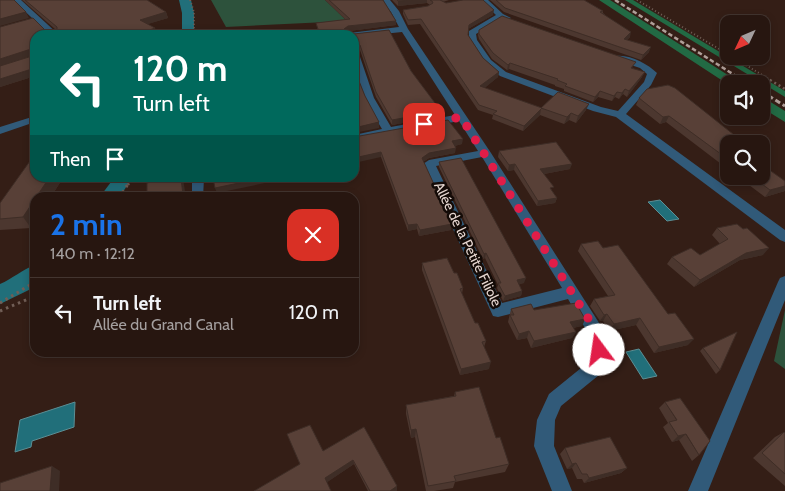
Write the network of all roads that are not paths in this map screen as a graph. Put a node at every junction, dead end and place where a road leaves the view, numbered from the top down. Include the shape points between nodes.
1 (17, 0) edge
2 (386, 0) edge
3 (484, 0) edge
4 (500, 16) junction
5 (37, 20) junction
6 (28, 22) edge
7 (518, 22) edge
8 (404, 29) junction
9 (48, 30) edge
10 (359, 34) edge
11 (608, 54) edge
12 (359, 67) edge
13 (620, 115) junction
14 (461, 117) junction
15 (30, 121) edge
16 (0, 131) edge
17 (388, 131) junction
18 (359, 137) edge
19 (485, 153) junction
20 (785, 237) edge
21 (785, 282) edge
22 (571, 292) junction
23 (562, 491) edge
24 (698, 491) edge

1 - 5 street
2 - 8 street via 398,10
3 - 4 street
4 - 7 street
4 - 13 street via 472,33 473,40 488,62 503,74
5 - 6 street
5 - 9 street
8 - 10 street
8 - 14 street
11 - 13 street via 643,66 652,73 648,83
12 - 17 street via 369,98
13 - 20 street
14 - 17 street
14 - 19 street
15 - 16 street
17 - 18 street
19 - 22 street
19 - 22 street, Allée de la Petite Filiole via 429,164 498,311
21 - 24 street
22 - 23 street via 593,326 599,350 593,369 555,400 546,420 544,446

